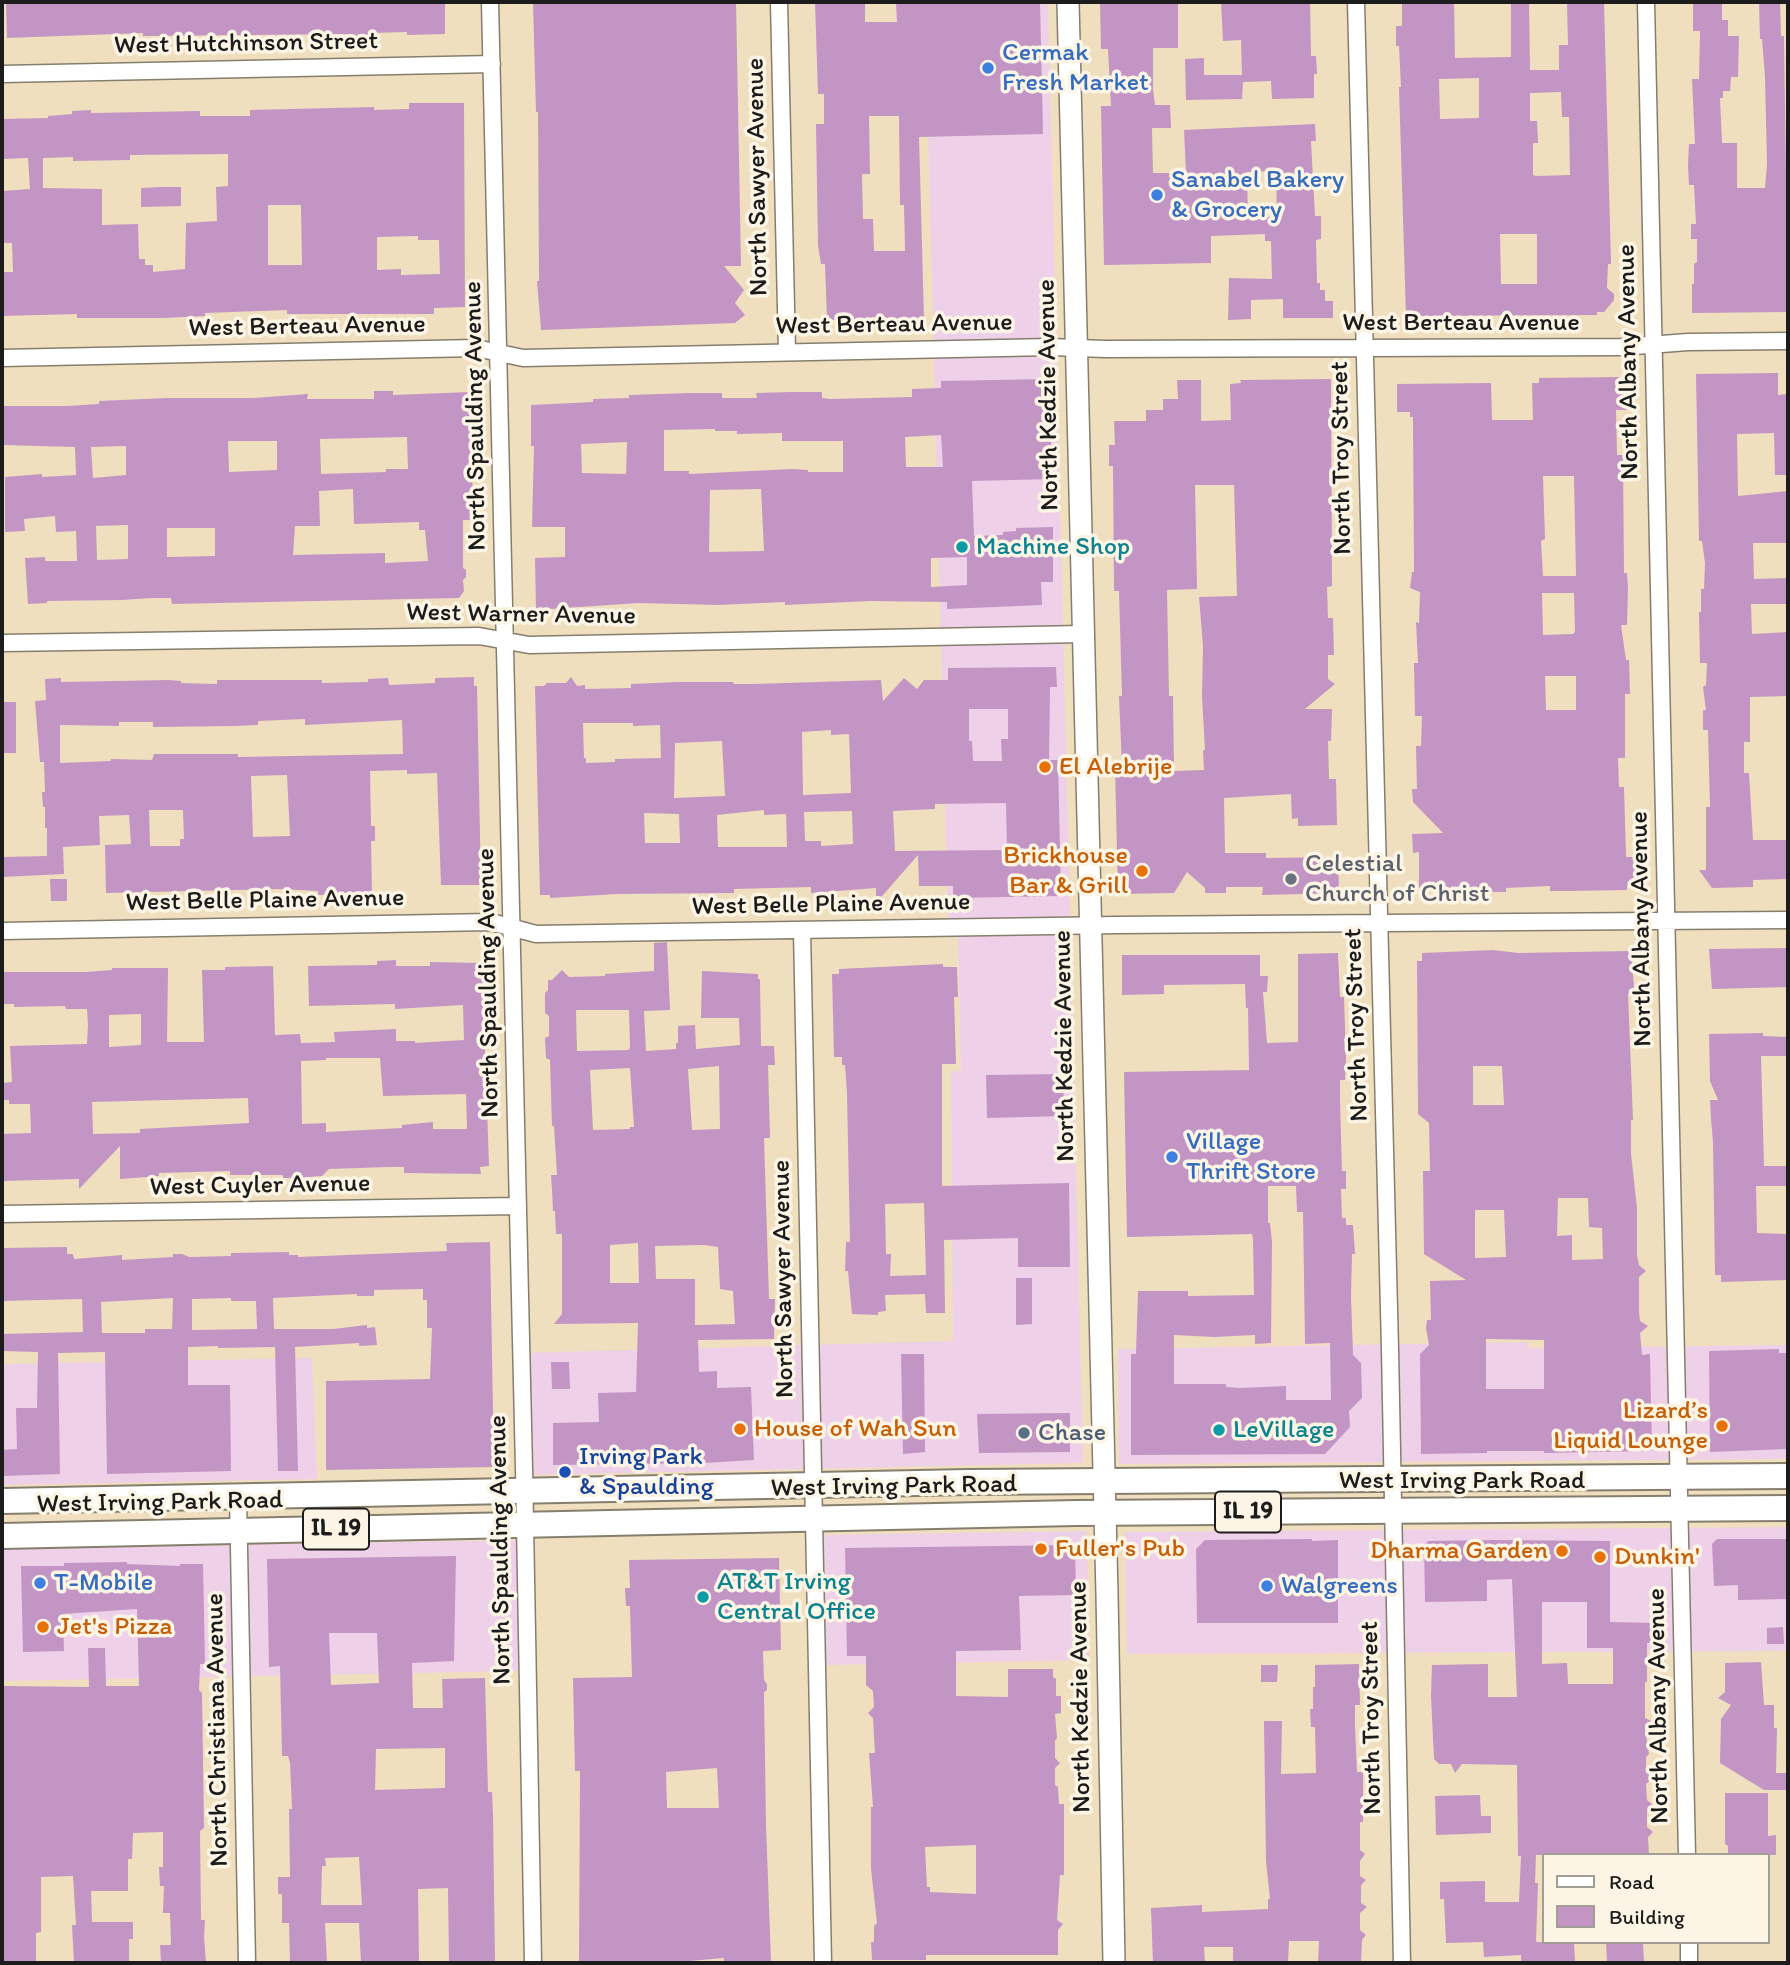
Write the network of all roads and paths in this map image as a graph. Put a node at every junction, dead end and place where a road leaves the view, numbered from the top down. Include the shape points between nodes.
1 (491, 2) edge
2 (779, 2) edge
3 (1068, 2) edge
4 (1356, 2) edge
5 (1646, 2) edge
6 (492, 64) junction
7 (2, 74) edge
8 (1788, 341) edge
9 (1653, 344) junction
10 (1076, 348) junction
11 (1364, 348) junction
12 (787, 352) junction
13 (499, 353) junction
14 (2, 358) edge
15 (1082, 634) junction
16 (505, 640) junction
17 (2, 643) edge
18 (1788, 920) edge
19 (1666, 921) junction
20 (1378, 923) junction
21 (1090, 925) junction
22 (512, 928) junction
23 (802, 930) junction
24 (2, 931) edge
25 (518, 1206) junction
26 (2, 1214) edge
27 (1788, 1476) edge
28 (1678, 1477) junction
29 (1391, 1479) junction
30 (1104, 1481) junction
31 (813, 1485) junction
32 (525, 1489) junction
33 (237, 1496) junction
34 (2, 1502) edge
35 (1788, 1508) edge
36 (1679, 1509) junction
37 (1392, 1511) junction
38 (1105, 1513) junction
39 (814, 1518) junction
40 (525, 1526) junction
41 (239, 1531) junction
42 (2, 1536) edge
43 (1687, 1853) edge
44 (1689, 1944) edge
45 (247, 1963) edge
46 (533, 1963) edge
47 (823, 1963) edge
48 (1114, 1963) edge
49 (1402, 1963) edge
50 (1689, 1963) edge

1 - 6 street, North Spaulding Avenue
2 - 12 street, North Sawyer Avenue
3 - 10 main road, North Kedzie Avenue
4 - 11 street, North Troy Street
5 - 9 street, North Albany Avenue
6 - 7 street, West Hutchinson Street
6 - 13 street, North Spaulding Avenue
8 - 9 street, West Berteau Avenue
9 - 11 street, West Berteau Avenue
9 - 19 street, North Albany Avenue
10 - 11 street, West Berteau Avenue
10 - 12 street, West Berteau Avenue
10 - 15 main road, North Kedzie Avenue
11 - 20 street, North Troy Street
12 - 13 street, West Berteau Avenue via 523,358
13 - 14 street, West Berteau Avenue via 476,348
13 - 16 street, North Spaulding Avenue
15 - 16 street, West Warner Avenue via 529,645
15 - 21 main road, North Kedzie Avenue
16 - 17 street, West Warner Avenue via 479,635
16 - 22 street, North Spaulding Avenue
18 - 19 street, West Belle Plaine Avenue
19 - 20 street, West Belle Plaine Avenue
19 - 28 street, North Albany Avenue
20 - 21 street, West Belle Plaine Avenue
20 - 29 street, North Troy Street
21 - 23 street, West Belle Plaine Avenue
21 - 30 main road, North Kedzie Avenue
22 - 23 street, West Belle Plaine Avenue via 534,934
22 - 24 street, West Belle Plaine Avenue via 486,922
22 - 25 street, North Spaulding Avenue
23 - 31 street, North Sawyer Avenue
25 - 26 street, West Cuyler Avenue
25 - 32 street, North Spaulding Avenue
27 - 28 main road, West Irving Park Road / IL 19
28 - 29 main road, West Irving Park Road / IL 19
28 - 36 street, North Albany Avenue
29 - 30 main road, West Irving Park Road / IL 19
29 - 37 street, North Troy Street
30 - 31 main road, West Irving Park Road / IL 19
30 - 38 main road, North Kedzie Avenue
31 - 32 main road, West Irving Park Road / IL 19
31 - 39 street, North Sawyer Avenue
32 - 33 main road, West Irving Park Road / IL 19
32 - 40 street, North Spaulding Avenue
33 - 34 main road, West Irving Park Road / IL 19
33 - 41 street, North Christiana Avenue
35 - 36 main road, West Irving Park Road / IL 19
36 - 37 main road, West Irving Park Road / IL 19
36 - 43 street, North Albany Avenue
37 - 38 main road, West Irving Park Road / IL 19
37 - 49 street, North Troy Street
38 - 39 main road, West Irving Park Road / IL 19
38 - 48 main road, North Kedzie Avenue
39 - 40 main road, West Irving Park Road / IL 19
39 - 47 street, North Sawyer Avenue
40 - 41 main road, West Irving Park Road / IL 19
40 - 46 street, North Spaulding Avenue
41 - 42 main road, West Irving Park Road / IL 19
41 - 45 street, North Christiana Avenue
44 - 50 street

